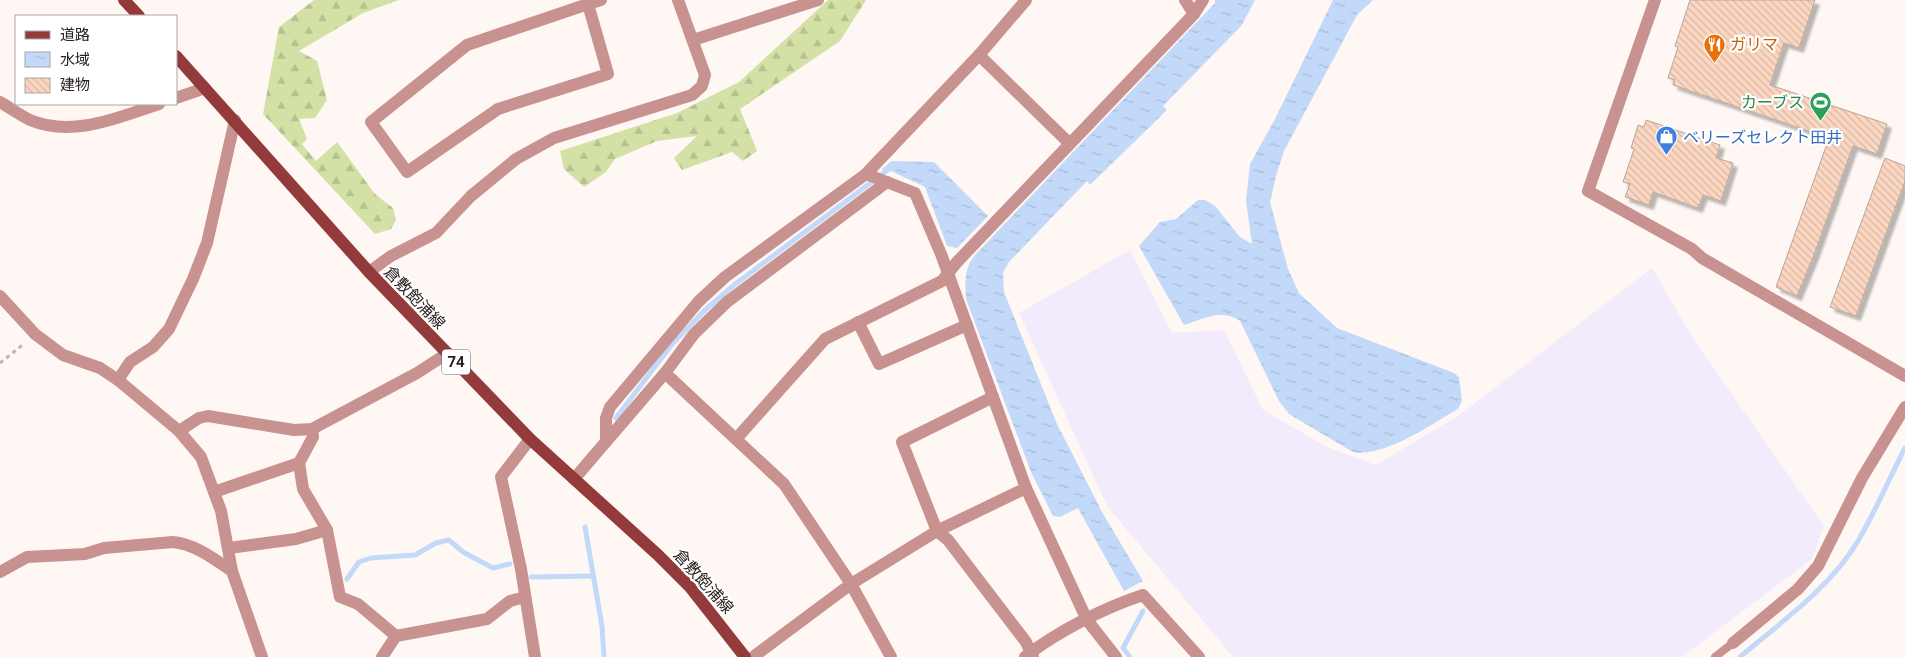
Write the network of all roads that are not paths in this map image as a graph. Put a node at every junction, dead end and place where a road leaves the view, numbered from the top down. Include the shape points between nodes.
1 (124, 0) edge
2 (678, 0) edge
3 (818, 0) edge
4 (1026, 0) edge
5 (1185, 0) edge
6 (1203, 0) edge
7 (1655, 0) edge
8 (592, 1) edge
9 (1194, 14) junction
10 (138, 15) edge
11 (693, 40) junction
12 (979, 55) junction
13 (178, 58) edge
14 (205, 88) junction
15 (178, 97) edge
16 (0, 102) edge
17 (156, 105) edge
18 (235, 120) junction
19 (1069, 143) junction
20 (877, 178) junction
21 (369, 272) junction
22 (948, 274) junction
23 (0, 296) edge
24 (858, 322) junction
25 (967, 325) junction
26 (448, 353) junction
27 (664, 373) junction
28 (1905, 376) edge
29 (118, 380) junction
30 (993, 397) junction
31 (1905, 407) edge
32 (312, 429) junction
33 (179, 431) junction
34 (530, 439) junction
35 (736, 439) junction
36 (606, 441) junction
37 (299, 463) junction
38 (574, 479) junction
39 (1026, 488) junction
40 (214, 492) junction
41 (327, 530) junction
42 (937, 532) junction
43 (229, 548) junction
44 (0, 572) edge
45 (232, 572) junction
46 (851, 584) junction
47 (525, 597) junction
48 (1088, 620) junction
49 (396, 636) junction
50 (1733, 643) joint
51 (1030, 655) edge
52 (262, 657) edge
53 (382, 657) edge
54 (535, 657) edge
55 (745, 657) edge
56 (753, 657) edge
57 (891, 657) edge
58 (1116, 657) edge
59 (1199, 657) edge
60 (1715, 657) edge

1 - 10 main road
2 - 11 street
3 - 11 street
4 - 12 street
5 - 9 street
6 - 9 street
7 - 28 street via 1588,191
8 - 8 street via 467,45 371,122 407,172 498,109 608,74
9 - 19 street
11 - 21 street via 706,75 698,91 554,138 516,159 471,196 436,233 391,256
12 - 19 street
12 - 20 street
13 - 14 main road, 倉敷飽浦線 / 74
14 - 15 street
14 - 18 main road, 倉敷飽浦線 / 74
16 - 17 street via 32,120 70,127 109,121
18 - 21 main road, 倉敷飽浦線 / 74
18 - 29 street via 208,243 193,280 170,328 153,347 130,362
19 - 22 street
20 - 22 street via 915,193
20 - 27 street via 728,302 694,334
20 - 36 street via 725,277 699,301 610,407 606,418
21 - 26 main road, 倉敷飽浦線 / 74
22 - 24 street
22 - 25 street
23 - 29 street via 35,334 63,355 100,368
24 - 25 street via 879,364
24 - 35 street via 825,339
25 - 30 street
26 - 32 street
26 - 34 main road, 倉敷飽浦線 / 74
27 - 35 street
27 - 36 street
29 - 33 street
30 - 39 street
30 - 42 street via 902,442
31 - 50 street via 1862,478 1818,566 1798,589
32 - 33 street via 294,430 208,416
32 - 37 street via 313,437
33 - 40 street via 201,456
34 - 38 main road, 倉敷飽浦線 / 74
34 - 47 street via 502,477
35 - 46 street via 784,484
36 - 38 street
37 - 40 street
37 - 41 street via 303,489
38 - 55 main road, 倉敷飽浦線 / 74 via 690,587
39 - 42 street
39 - 48 street
40 - 43 street
41 - 43 street via 296,539
41 - 49 street via 340,596 358,604
42 - 46 street
42 - 51 street via 948,540
43 - 45 street
44 - 45 street via 27,557 85,554 104,548 173,542 184,543
45 - 52 street
46 - 56 street
46 - 57 street
47 - 49 street via 510,601 487,619
47 - 54 street
48 - 51 street
48 - 58 street
48 - 59 street via 1143,595
49 - 53 street
50 - 60 lane

